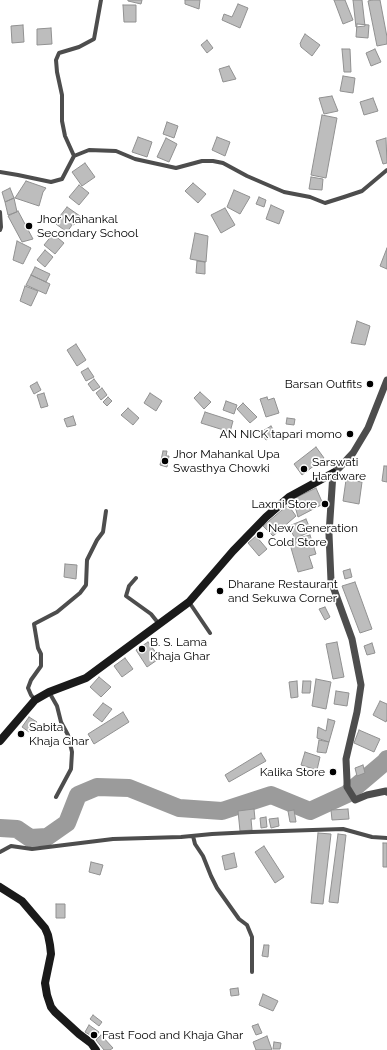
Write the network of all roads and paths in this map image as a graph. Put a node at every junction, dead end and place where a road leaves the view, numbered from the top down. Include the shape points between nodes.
1 (101, 0) edge
2 (74, 156) junction
3 (387, 170) edge
4 (0, 172) edge
5 (0, 212) edge
6 (0, 230) edge
7 (387, 380) edge
8 (333, 473) junction
9 (106, 511) dead end
10 (136, 578) dead end
11 (189, 602) junction
12 (159, 624) junction
13 (210, 633) dead end
14 (49, 692) junction
15 (35, 700) junction
16 (0, 741) edge
17 (387, 792) edge
18 (56, 797) dead end
19 (193, 836) junction
20 (387, 838) edge
21 (0, 852) edge
22 (0, 887) edge
23 (252, 972) dead end
24 (96, 1050) edge

1 - 2 street via 94,39 79,48 59,53 56,60 62,94 62,121 65,136
2 - 3 street via 89,150 116,151 135,159 176,168 202,161 224,163 284,192 325,202 362,191
2 - 4 street via 62,178 51,182
5 - 6 street
7 - 8 street via 368,428 353,453
8 - 11 main road via 289,497 266,517
8 - 17 street via 328,534 331,581 352,639 361,685 346,759 347,787 355,800
9 - 15 street via 103,532 87,560 86,585 66,606 34,624 41,666 28,688
10 - 12 street via 129,586 126,596 151,614
11 - 12 main road
11 - 13 street
12 - 14 main road via 86,678
14 - 15 main road
14 - 18 street via 68,734 72,752 71,769
15 - 16 main road
19 - 20 street via 343,829 372,837
19 - 21 street via 113,839 32,849 11,846
19 - 23 street via 217,888 247,926 252,937
22 - 24 main road via 22,901 45,928 51,954 45,983 51,1007

